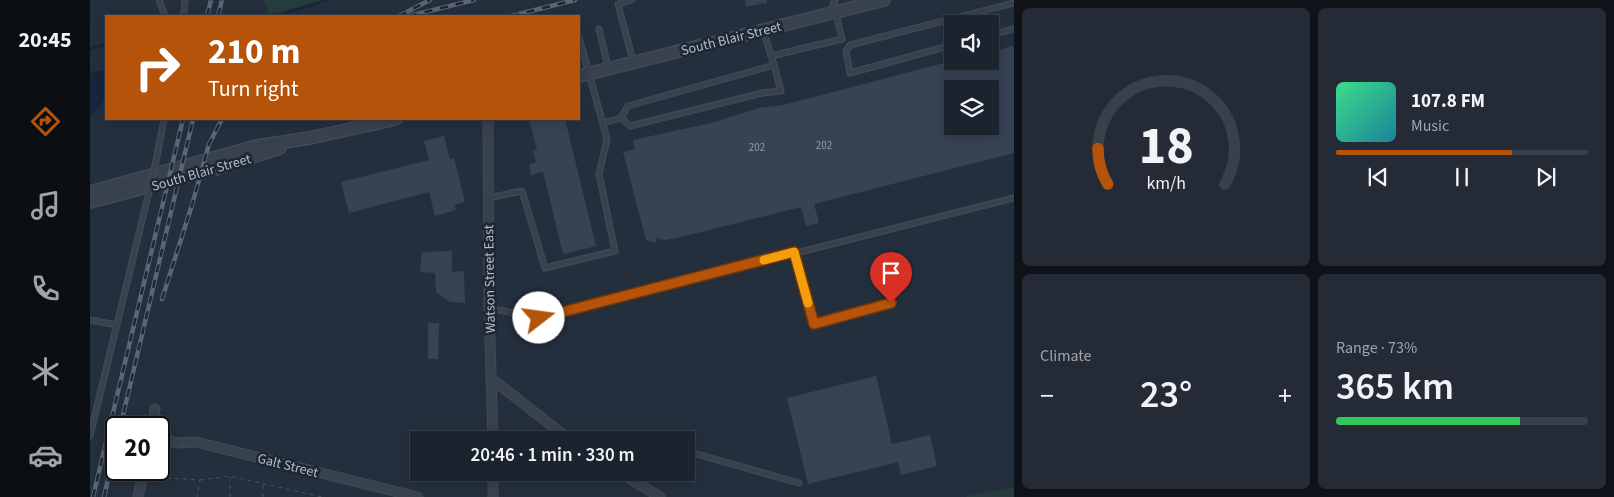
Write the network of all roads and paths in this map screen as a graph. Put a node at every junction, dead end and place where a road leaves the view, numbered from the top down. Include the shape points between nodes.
1 (159, 0) edge
2 (185, 0) edge
3 (632, 0) edge
4 (884, 0) edge
5 (1014, 3) edge
6 (834, 8) edge
7 (165, 15) edge
8 (183, 15) edge
9 (1014, 28) edge
10 (599, 29) dead end
11 (763, 30) junction
12 (999, 32) edge
13 (842, 39) junction
14 (580, 44) edge
15 (850, 45) junction
16 (944, 47) edge
17 (771, 56) junction
18 (633, 62) junction
19 (774, 64) junction
20 (608, 68) junction
21 (584, 74) edge
22 (621, 118) junction
23 (164, 120) edge
24 (391, 120) edge
25 (488, 120) edge
26 (603, 123) junction
27 (310, 138) junction
28 (90, 192) edge
29 (488, 198) junction
30 (1014, 198) edge
31 (90, 202) edge
32 (794, 252) junction
33 (891, 303) dead end
34 (489, 308) junction
35 (90, 320) edge
36 (117, 325) junction
37 (492, 379) junction
38 (155, 408) dead end
39 (154, 416) edge
40 (493, 431) edge
41 (558, 431) edge
42 (90, 436) edge
43 (170, 441) edge
44 (695, 454) edge
45 (170, 476) edge
46 (230, 476) junction
47 (200, 480) junction
48 (141, 481) edge
49 (493, 481) edge
50 (634, 481) edge
51 (263, 484) junction
52 (799, 484) dead end
53 (306, 493) junction
54 (138, 497) edge
55 (198, 497) edge
56 (230, 497) edge
57 (263, 497) edge
58 (306, 497) edge
59 (322, 497) edge
60 (418, 497) edge
61 (493, 497) edge
62 (660, 497) edge

1 - 7 lane
2 - 8 lane
3 - 18 lane via 618,4
4 - 6 street, South Blair Street
5 - 15 lane
6 - 11 street, South Blair Street
6 - 13 lane
9 - 12 lane
10 - 20 lane
11 - 17 lane
11 - 18 street, South Blair Street
13 - 15 lane
13 - 17 lane
14 - 21 lane
15 - 16 lane via 846,51 850,73
17 - 19 lane
18 - 20 street, South Blair Street
19 - 22 lane via 628,106
19 - 22 lane via 781,91 630,126
20 - 21 street, South Blair Street
21 - 26 lane
22 - 26 lane
23 - 36 lane, bridge
24 - 27 street, South Blair Street
25 - 29 street, Watson Street East
26 - 29 lane via 607,140 599,174 615,251 545,268 522,191
27 - 28 street, South Blair Street via 231,152
27 - 31 street, South Blair Street via 248,159
29 - 34 street, Watson Street East
30 - 32 lane
32 - 33 lane via 814,324
32 - 34 lane via 539,318
34 - 37 street, Watson Street East
35 - 36 lane
36 - 42 lane
37 - 40 street, Watson Street East
37 - 41 street
38 - 39 street
43 - 60 street, Galt Street via 196,442
44 - 52 lane
45 - 47 path
46 - 47 path
46 - 51 path
46 - 56 path
47 - 55 path
48 - 54 street
49 - 61 street
50 - 62 street
51 - 53 path
51 - 57 path
53 - 58 path
53 - 59 path

